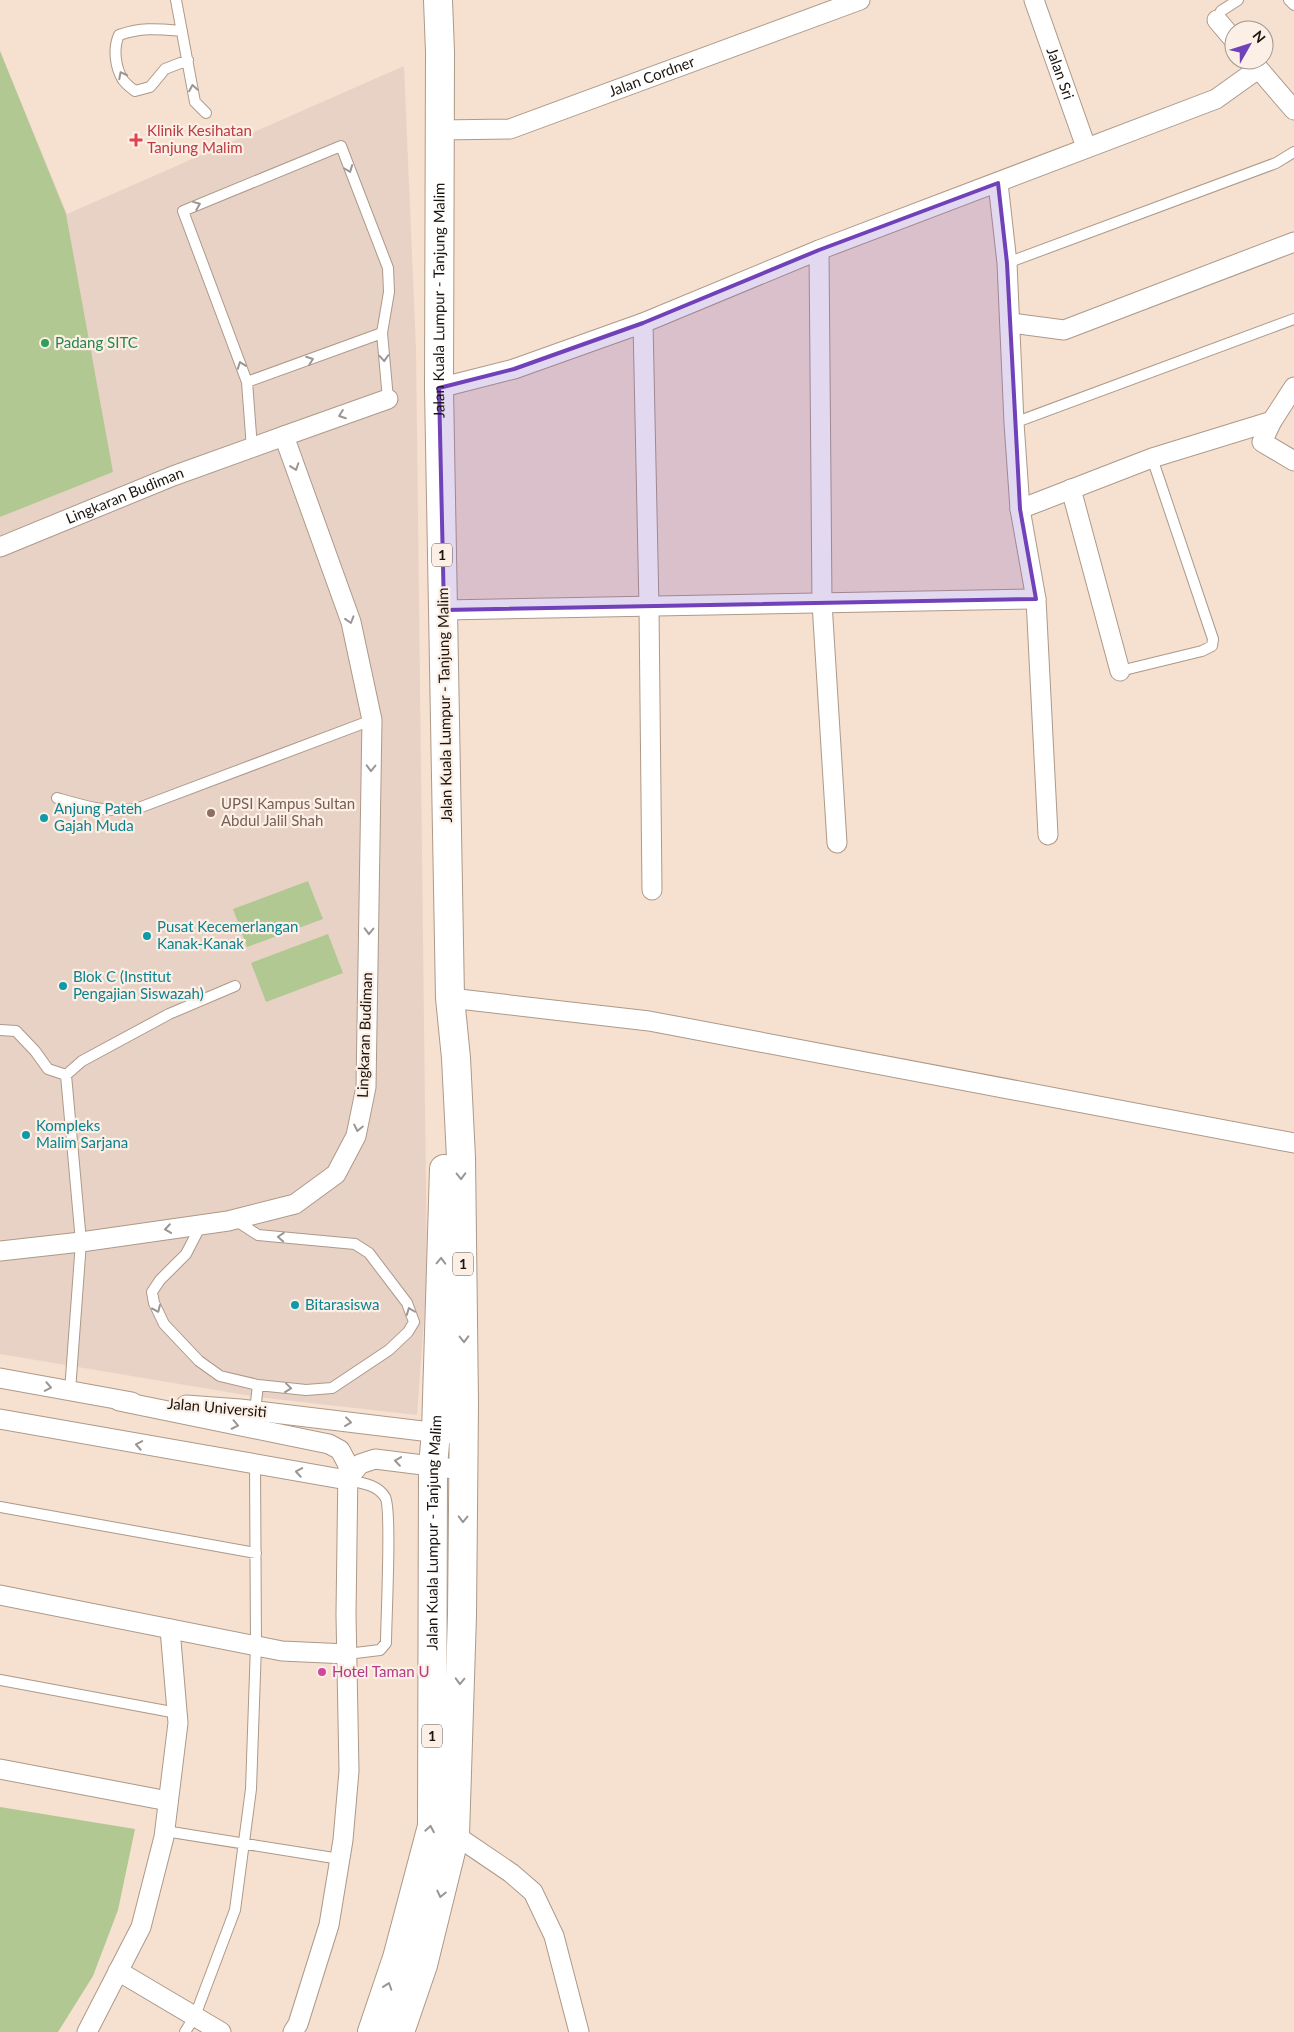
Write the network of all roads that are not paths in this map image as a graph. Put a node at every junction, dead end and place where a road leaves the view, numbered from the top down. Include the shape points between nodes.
1 (176, 0) edge
2 (438, 0) edge
3 (446, 0) edge
4 (860, 0) edge
5 (1034, 0) edge
6 (1238, 0) edge
7 (1289, 0) edge
8 (1294, 5) edge
9 (1217, 20) joint
10 (1224, 28) edge
11 (182, 31) junction
12 (440, 52) junction
13 (188, 60) junction
14 (1248, 70) edge
15 (1260, 70) edge
16 (1294, 110) edge
17 (206, 113) dead end
18 (439, 130) junction
19 (1086, 147) junction
20 (1294, 152) edge
21 (998, 183) junction
22 (1294, 242) edge
23 (819, 250) junction
24 (1007, 263) junction
25 (1294, 318) edge
26 (643, 323) junction
27 (1010, 323) junction
28 (382, 333) junction
29 (247, 382) junction
30 (1294, 387) edge
31 (439, 388) junction
32 (388, 399) joint
33 (1272, 421) junction
34 (1014, 423) junction
35 (284, 436) junction
36 (252, 442) junction
37 (1152, 458) junction
38 (1294, 461) edge
39 (1071, 489) junction
40 (1020, 509) junction
41 (0, 536) edge
42 (0, 548) edge
43 (1036, 599) junction
44 (822, 603) junction
45 (649, 607) junction
46 (444, 610) junction
47 (1120, 671) joint
48 (372, 720) junction
49 (57, 798) dead end
50 (1048, 835) dead end
51 (837, 843) dead end
52 (652, 890) dead end
53 (235, 986) dead end
54 (450, 998) junction
55 (0, 1030) edge
56 (456, 1058) junction
57 (66, 1075) junction
58 (1294, 1143) edge
59 (234, 1219) junction
60 (201, 1224) junction
61 (81, 1242) junction
62 (0, 1251) edge
63 (0, 1378) edge
64 (258, 1385) junction
65 (70, 1392) junction
66 (119, 1401) junction
67 (255, 1411) junction
68 (0, 1419) edge
69 (436, 1432) junction
70 (464, 1436) junction
71 (255, 1464) junction
72 (433, 1466) junction
73 (464, 1470) junction
74 (348, 1480) junction
75 (0, 1507) edge
76 (256, 1553) junction
77 (0, 1595) edge
78 (170, 1629) junction
79 (256, 1645) junction
80 (347, 1654) junction
81 (0, 1680) edge
82 (177, 1713) junction
83 (0, 1769) edge
84 (168, 1800) junction
85 (165, 1830) junction
86 (455, 1835) junction
87 (245, 1844) junction
88 (340, 1859) junction
89 (118, 1971) junction
90 (190, 2024) edge
91 (86, 2032) edge
92 (221, 2032) edge
93 (293, 2032) edge
94 (372, 2032) edge
95 (400, 2032) edge
96 (579, 2032) edge

1 - 11 lane
2 - 12 main road, 1
3 - 12 main road, 1
4 - 18 street, Jalan Cordner via 510,129
5 - 19 street, Jalan Sri
6 - 9 lane via 1221,11
7 - 8 lane
9 - 10 street
11 - 13 lane
13 -> 11 lane via 165,70 150,87 135,91 124,80 116,60 115,44 119,35 135,29
12 - 18 main road, Jalan Kuala Lumpur - Tanjung Malim / 1
17 -> 13 lane via 195,102
14 - 19 street via 1216,99
15 - 16 street
18 - 31 main road, Jalan Kuala Lumpur - Tanjung Malim / 1
19 - 21 street
20 - 24 lane via 1276,163
21 - 23 street
21 - 24 street
22 - 27 street via 1064,330
23 - 26 street
23 - 44 street
24 - 27 street
25 - 34 lane
26 - 31 street via 514,369
26 - 45 street
27 - 34 street
29 -> 28 lane
29 -> 28 lane via 183,211 340,146 388,268 389,292
28 -> 32 lane
29 - 36 lane
30 - 33 street
31 - 46 main road, Jalan Kuala Lumpur - Tanjung Malim / 1
32 -> 35 street
33 - 37 street
33 - 38 street via 1262,442
34 - 40 street
35 - 36 street
35 -> 48 street, Lingkaran Budiman via 351,622
36 - 41 street
36 - 42 street, Lingkaran Budiman
37 - 39 street
37 - 47 lane via 1213,639 1212,646
39 - 40 street
39 - 47 street
40 - 43 street
43 - 44 street
43 - 50 street
44 - 45 street
44 - 51 street
45 - 46 street
45 - 52 street
46 - 54 main road, Jalan Kuala Lumpur - Tanjung Malim / 1
48 - 49 lane via 136,809 98,809
48 -> 59 street, Lingkaran Budiman via 366,1087 356,1136 336,1174 295,1204
53 - 57 lane via 170,1014 82,1061
54 - 56 main road, Jalan Kuala Lumpur - Tanjung Malim / 1
54 - 58 street via 649,1021
55 - 57 lane via 16,1031 48,1069
69 -> 56 main road, Jalan Kuala Lumpur - Tanjung Malim / 1 via 444,1154
56 -> 70 main road, Jalan Kuala Lumpur - Tanjung Malim / 1 via 461,1158
57 - 61 lane
59 - 60 street, Lingkaran Budiman
64 -> 59 lane via 306,1390 332,1388 389,1350 414,1322 407,1303 369,1253 355,1244 258,1235
60 -> 61 street, Lingkaran Budiman
60 -> 64 lane via 186,1254 152,1292 154,1303 164,1324 199,1361 220,1376
61 - 62 street, Lingkaran Budiman
61 - 65 lane
63 -> 65 street, Jalan Universiti
64 - 67 lane
65 - 66 street, Jalan Universiti
66 - 67 street, Jalan Universiti
66 -> 74 street via 329,1444 340,1450 348,1465
67 -> 69 street, Jalan Universiti
71 -> 68 street
69 - 70 street, Jalan Universiti
69 - 72 main road, Jalan Kuala Lumpur - Tanjung Malim / 1
70 - 73 main road, Jalan Kuala Lumpur - Tanjung Malim / 1
74 -> 71 street
71 - 76 lane
72 - 73 street
72 -> 74 street via 375,1460 360,1464
94 -> 72 main road, Jalan Kuala Lumpur - Tanjung Malim / 1 via 398,1958 432,1826
73 -> 86 main road, Jalan Kuala Lumpur - Tanjung Malim / 1
74 - 80 street
74 - 80 lane via 380,1490 387,1499 388,1521 386,1643 380,1650
75 - 76 lane
76 - 79 lane
77 - 78 street
78 - 79 street
78 - 82 street
79 - 80 street via 282,1651
79 - 87 lane via 251,1789
80 - 88 street via 349,1771
81 - 82 lane
82 - 84 street
83 - 84 street
84 - 85 street
85 - 87 lane
85 - 89 street via 141,1927
86 -> 95 main road, Jalan Kuala Lumpur - Tanjung Malim / 1 via 422,1965
86 - 96 street via 533,1892 554,1936
87 - 88 lane
87 - 90 lane via 235,1910
88 - 93 street via 329,1925
89 - 90 street
89 - 91 street
90 - 92 street

